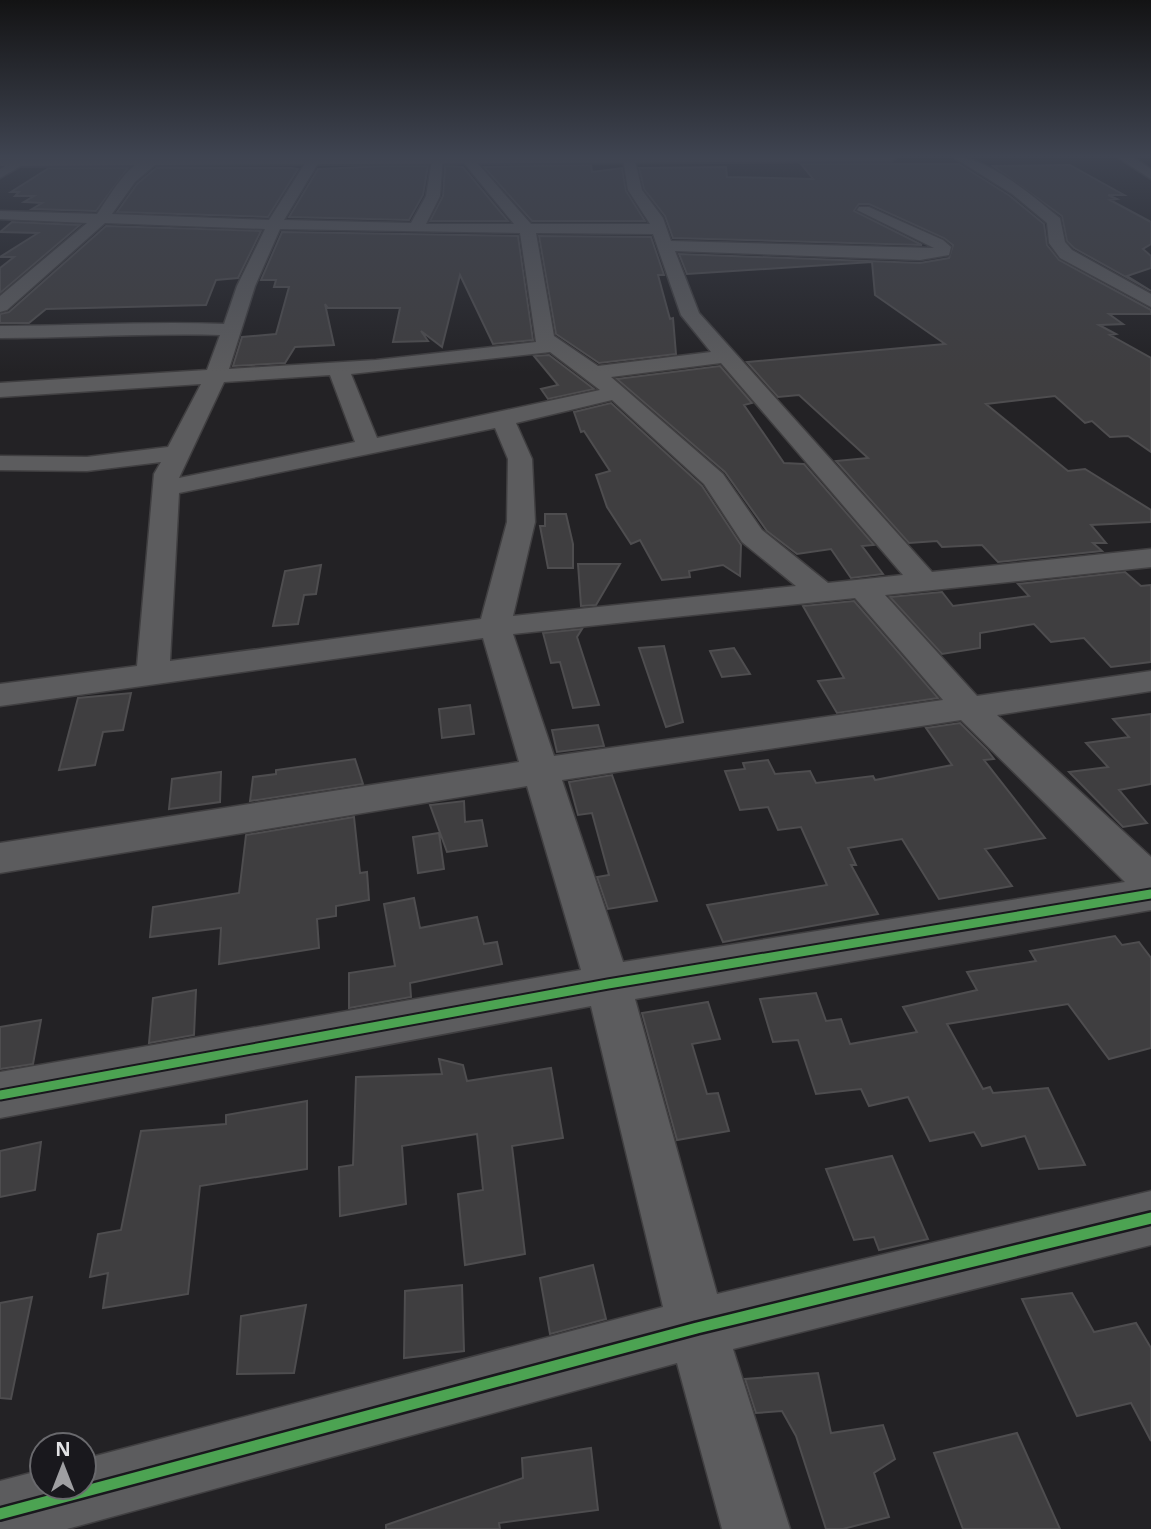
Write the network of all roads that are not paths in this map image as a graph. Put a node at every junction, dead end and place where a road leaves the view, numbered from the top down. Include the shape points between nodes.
1 (90, 228) edge
2 (273, 228) edge
3 (455, 228) edge
4 (905, 228) edge
5 (1056, 228) edge
6 (527, 229) junction
7 (659, 229) joint
8 (663, 246) junction
9 (1151, 302) edge
10 (0, 306) edge
11 (231, 330) junction
12 (0, 332) edge
13 (551, 346) junction
14 (725, 356) junction
15 (338, 368) junction
16 (594, 373) junction
17 (216, 376) junction
18 (0, 390) edge
19 (615, 393) junction
20 (503, 419) junction
21 (368, 445) junction
22 (177, 454) junction
23 (0, 463) edge
24 (166, 488) junction
25 (1151, 558) edge
26 (925, 581) junction
27 (862, 588) junction
28 (822, 593) junction
29 (495, 627) junction
30 (153, 674) junction
31 (1151, 681) edge
32 (0, 695) edge
33 (968, 707) junction
34 (541, 771) junction
35 (0, 859) edge
36 (1151, 883) edge
37 (1151, 894) edge
38 (608, 984) junction
39 (0, 1095) edge
40 (1151, 1218) edge
41 (697, 1328) junction
42 (0, 1514) edge
43 (756, 1529) edge

1 - 10 street
2 - 11 street
3 - 6 street
4 - 8 street via 937,243 943,252
5 - 9 street via 1057,243 1066,254
6 - 7 street
6 - 13 street via 544,339
7 - 8 street
8 - 14 street via 690,315
11 - 12 street via 141,327
11 - 17 street
13 - 15 street
13 - 16 street
14 - 16 street
14 - 26 street
15 - 17 street
15 - 21 street
16 - 19 street
17 - 18 street
17 - 22 street
19 - 20 street
19 - 28 street via 713,479 752,536
20 - 21 street
20 - 29 street via 520,459 521,522
21 - 24 street
22 - 23 street via 87,464
22 - 24 street
24 - 30 street
25 - 26 street
26 - 27 street
27 - 28 street
27 - 33 street
28 - 29 street
29 - 30 street
29 - 34 street
30 - 32 street
31 - 33 street
33 - 34 street
33 - 36 street
34 - 35 street
34 - 38 street
37 - 38 street
38 - 39 street
38 - 41 street
40 - 41 street
41 - 42 street
41 - 43 street

